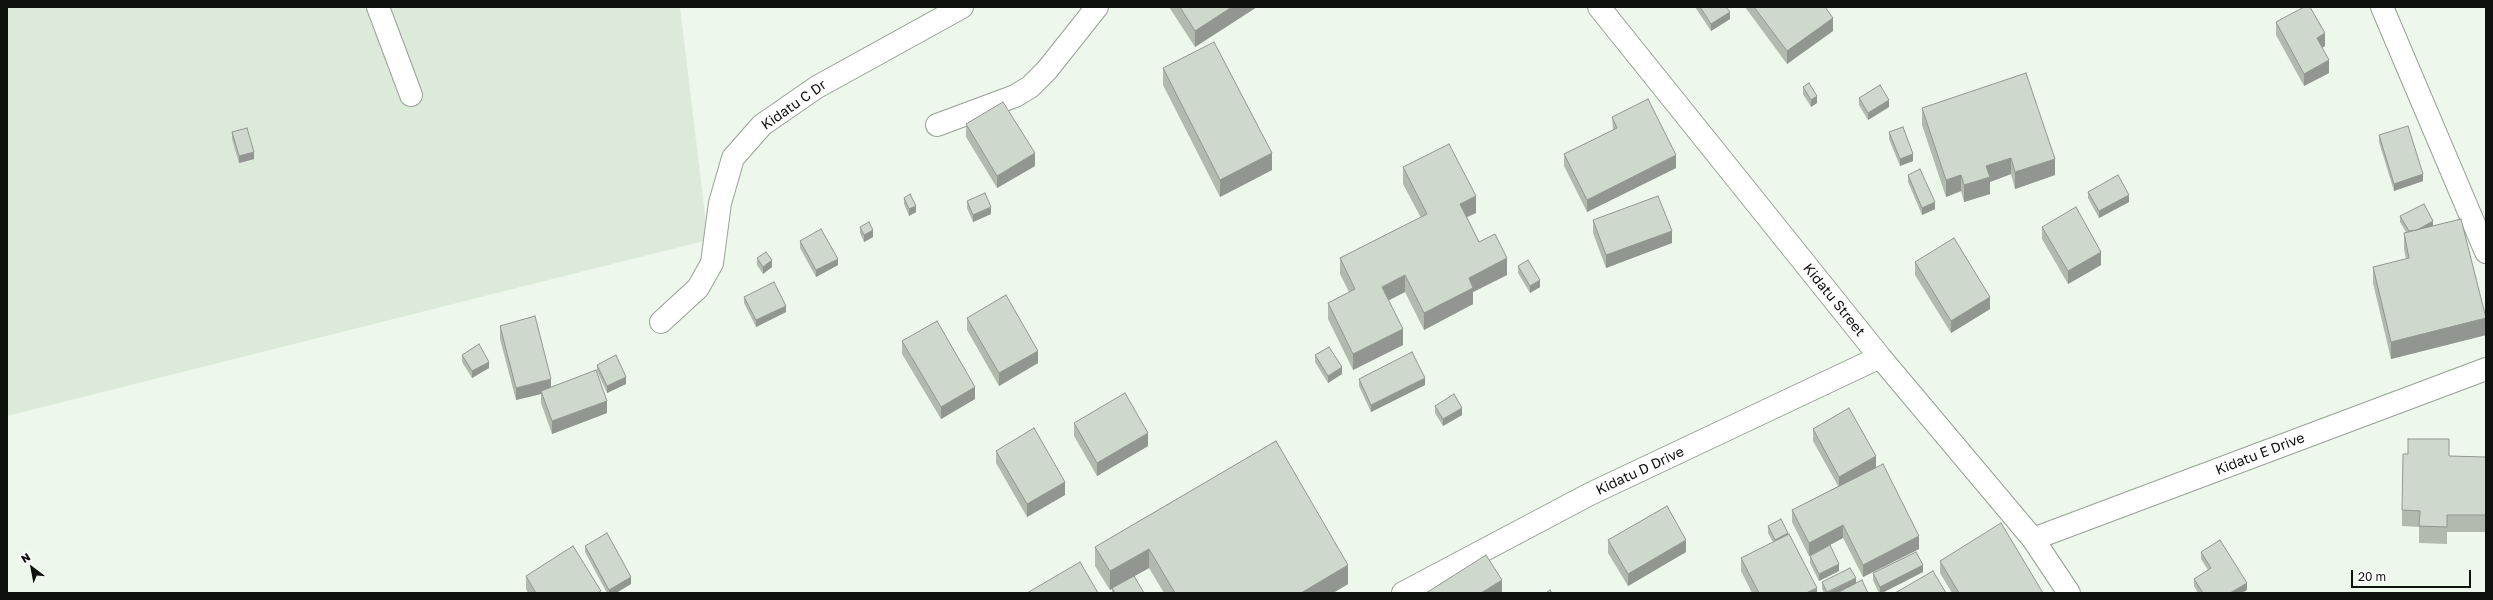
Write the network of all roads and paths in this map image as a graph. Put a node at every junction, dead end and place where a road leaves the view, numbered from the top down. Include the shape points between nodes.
1 (378, 7) edge
2 (962, 7) edge
3 (1097, 7) edge
4 (1598, 7) edge
5 (2382, 7) edge
6 (411, 95) dead end
7 (937, 125) dead end
8 (2486, 252) edge
9 (661, 322) dead end
10 (1880, 357) junction
11 (2486, 369) edge
12 (2033, 539) junction
13 (1403, 593) edge
14 (2069, 593) edge

1 - 6 street
2 - 9 street, Kidatu C Dr via 817,87 762,125 733,158 720,203 712,263 698,288
3 - 7 street via 1047,70 1030,87 1015,96
4 - 10 street, Kidatu Street
5 - 8 street
10 - 12 street, Kidatu Street
10 - 13 street, Kidatu D Drive via 1590,494
11 - 12 street, Kidatu E Drive
12 - 14 street, Kidatu Street

